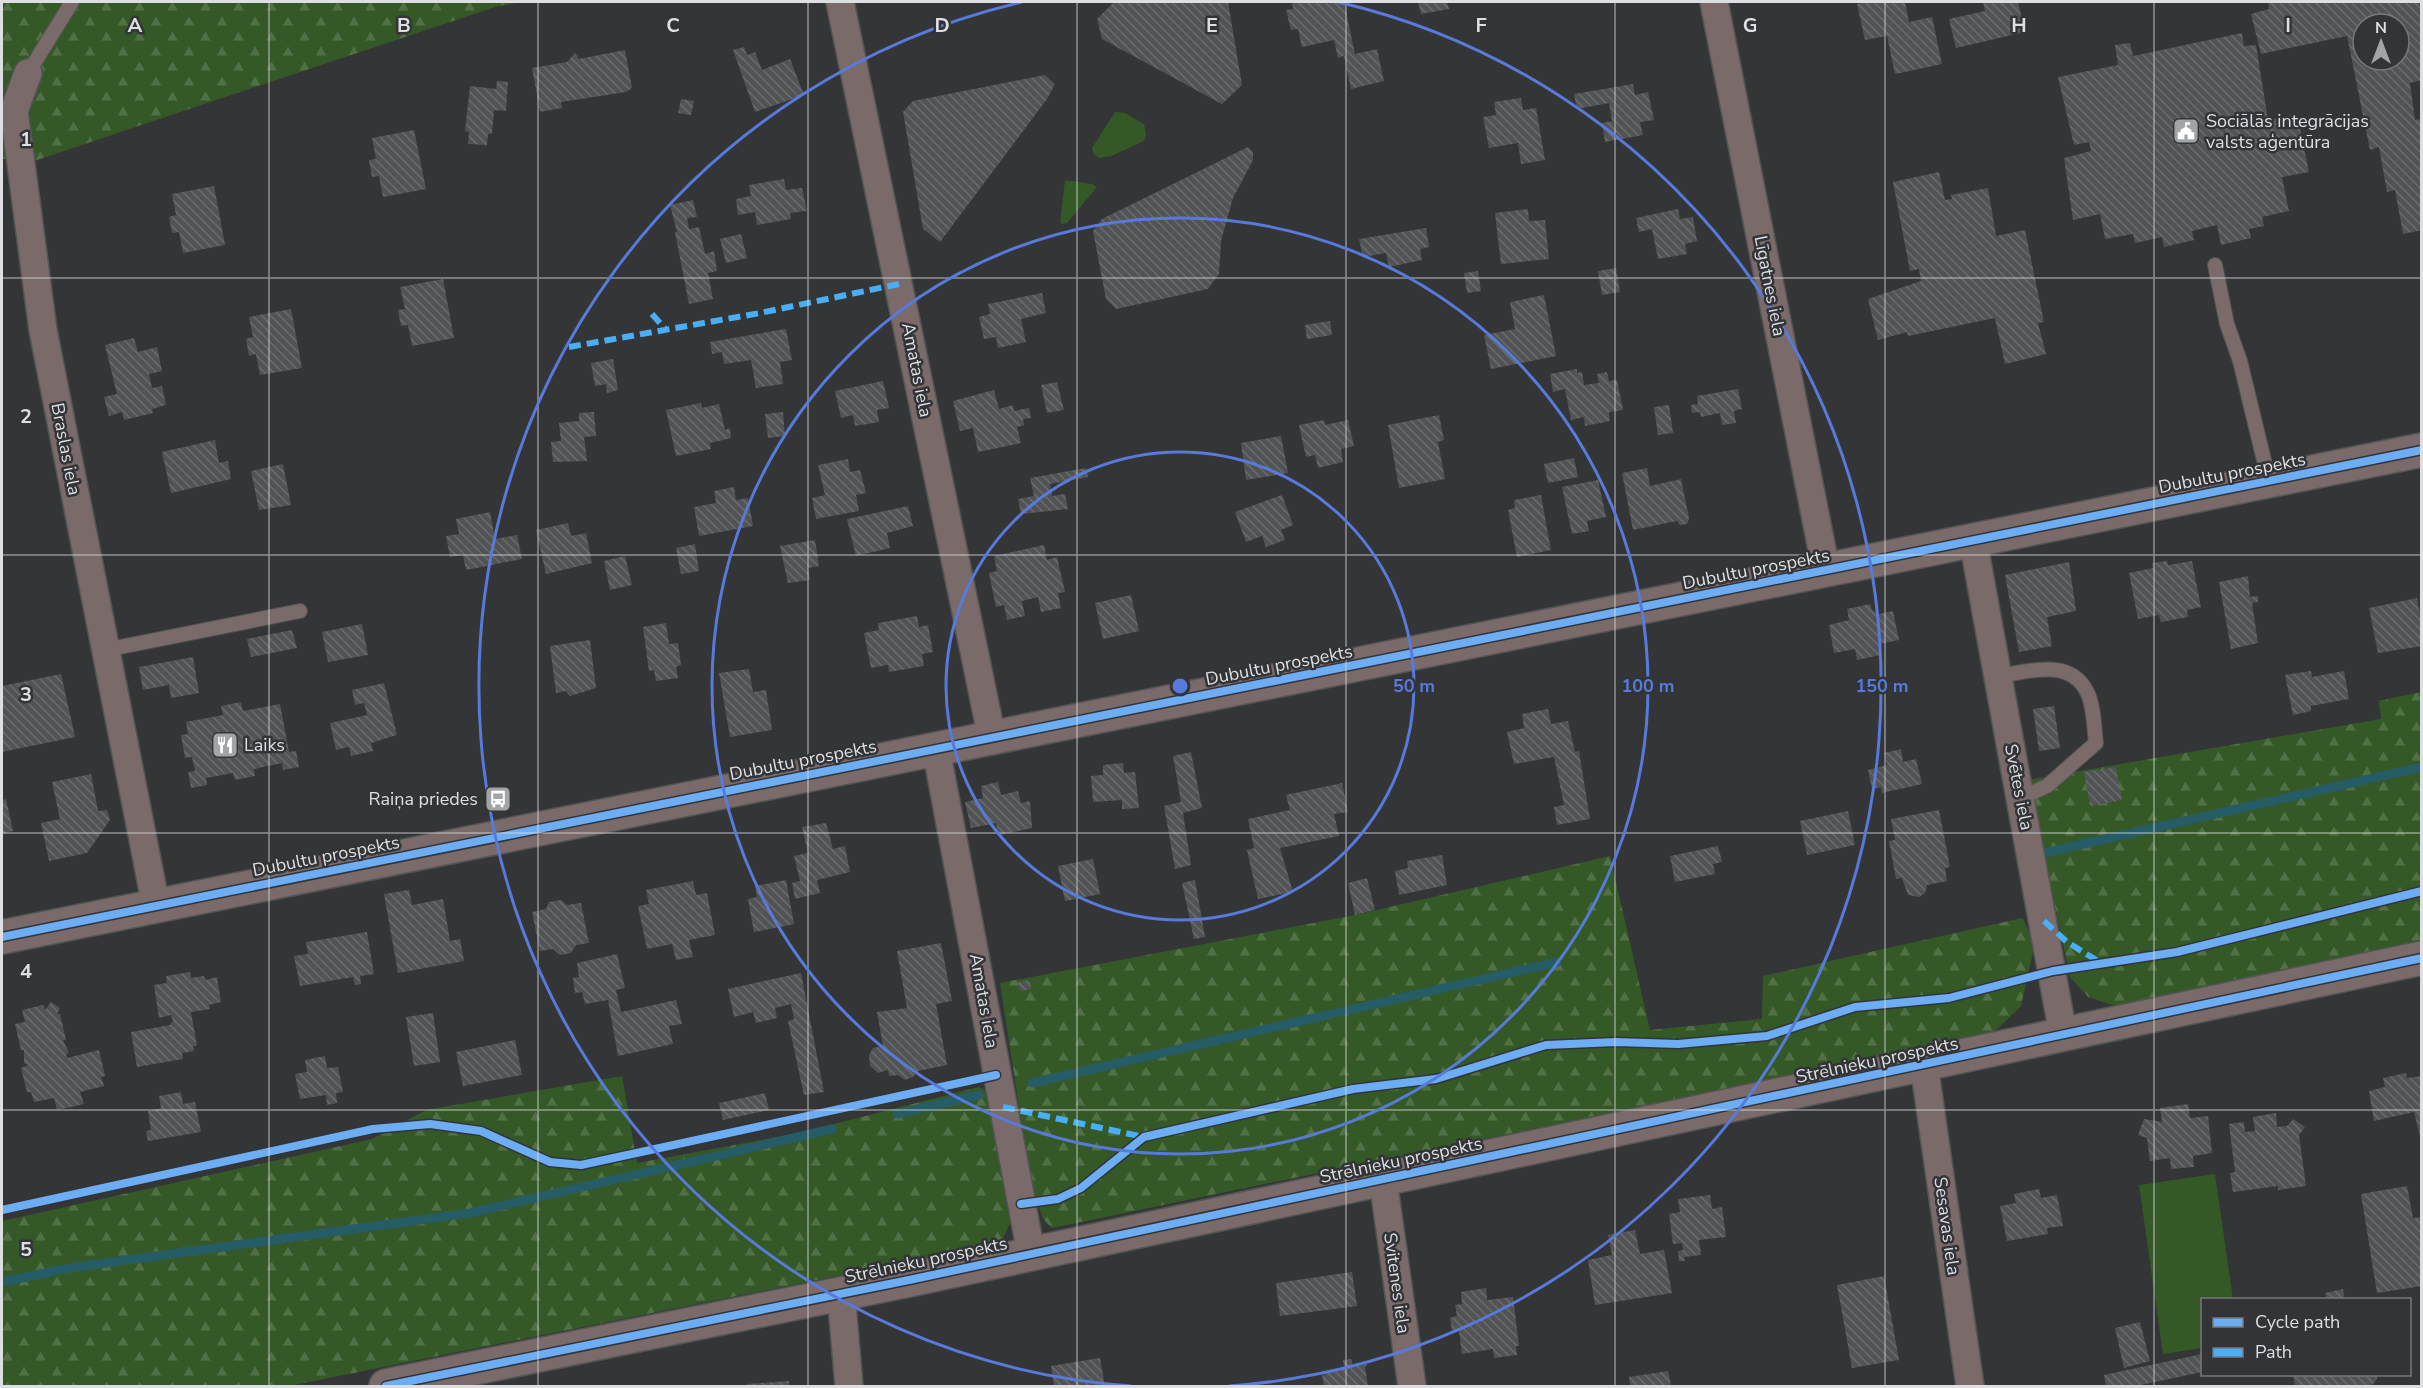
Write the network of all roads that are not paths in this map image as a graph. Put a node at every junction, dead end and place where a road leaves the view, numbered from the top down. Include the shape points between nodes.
1 (72, 2) edge
2 (840, 2) edge
3 (1714, 2) edge
4 (28, 73) joint
5 (2215, 266) dead end
6 (2421, 450) edge
7 (2269, 481) junction
8 (1972, 540) junction
9 (1826, 570) junction
10 (300, 611) dead end
11 (105, 650) junction
12 (1998, 676) junction
13 (992, 738) junction
14 (936, 749) junction
15 (2021, 798) junction
16 (156, 906) junction
17 (2, 937) edge
18 (2421, 958) edge
19 (2063, 1034) junction
20 (1924, 1065) junction
21 (1383, 1179) junction
22 (1031, 1254) junction
23 (841, 1293) junction
24 (386, 1386) edge
25 (849, 1386) edge
26 (1412, 1386) edge
27 (1970, 1386) edge

1 - 4 lane, Braslas iela
2 - 13 street, Amatas iela
3 - 9 street, Līgatnes iela
4 - 11 street, Braslas iela via 14,111 41,318
5 - 7 lane
6 - 7 main road, Dubultu prospekts
7 - 8 main road, Dubultu prospekts
8 - 9 main road, Dubultu prospekts
8 - 12 street, Svētes iela
9 - 13 main road, Dubultu prospekts
10 - 11 lane
11 - 16 street, Braslas iela
12 - 15 street, Svētes iela
12 - 15 lane via 2052,668 2070,674 2087,692 2096,742 2047,786
13 - 14 main road, Dubultu prospekts
14 - 16 main road, Dubultu prospekts
14 - 22 street, Amatas iela
15 - 19 street, Svētes iela
16 - 17 main road, Dubultu prospekts
18 - 19 main road, Strēlnieku prospekts
19 - 20 main road, Strēlnieku prospekts
20 - 21 main road, Strēlnieku prospekts
20 - 27 street, Sesavas iela
21 - 22 main road, Strēlnieku prospekts
21 - 26 street, Svitenes iela
22 - 23 main road, Strēlnieku prospekts
23 - 24 main road, Strēlnieku prospekts
23 - 25 street

